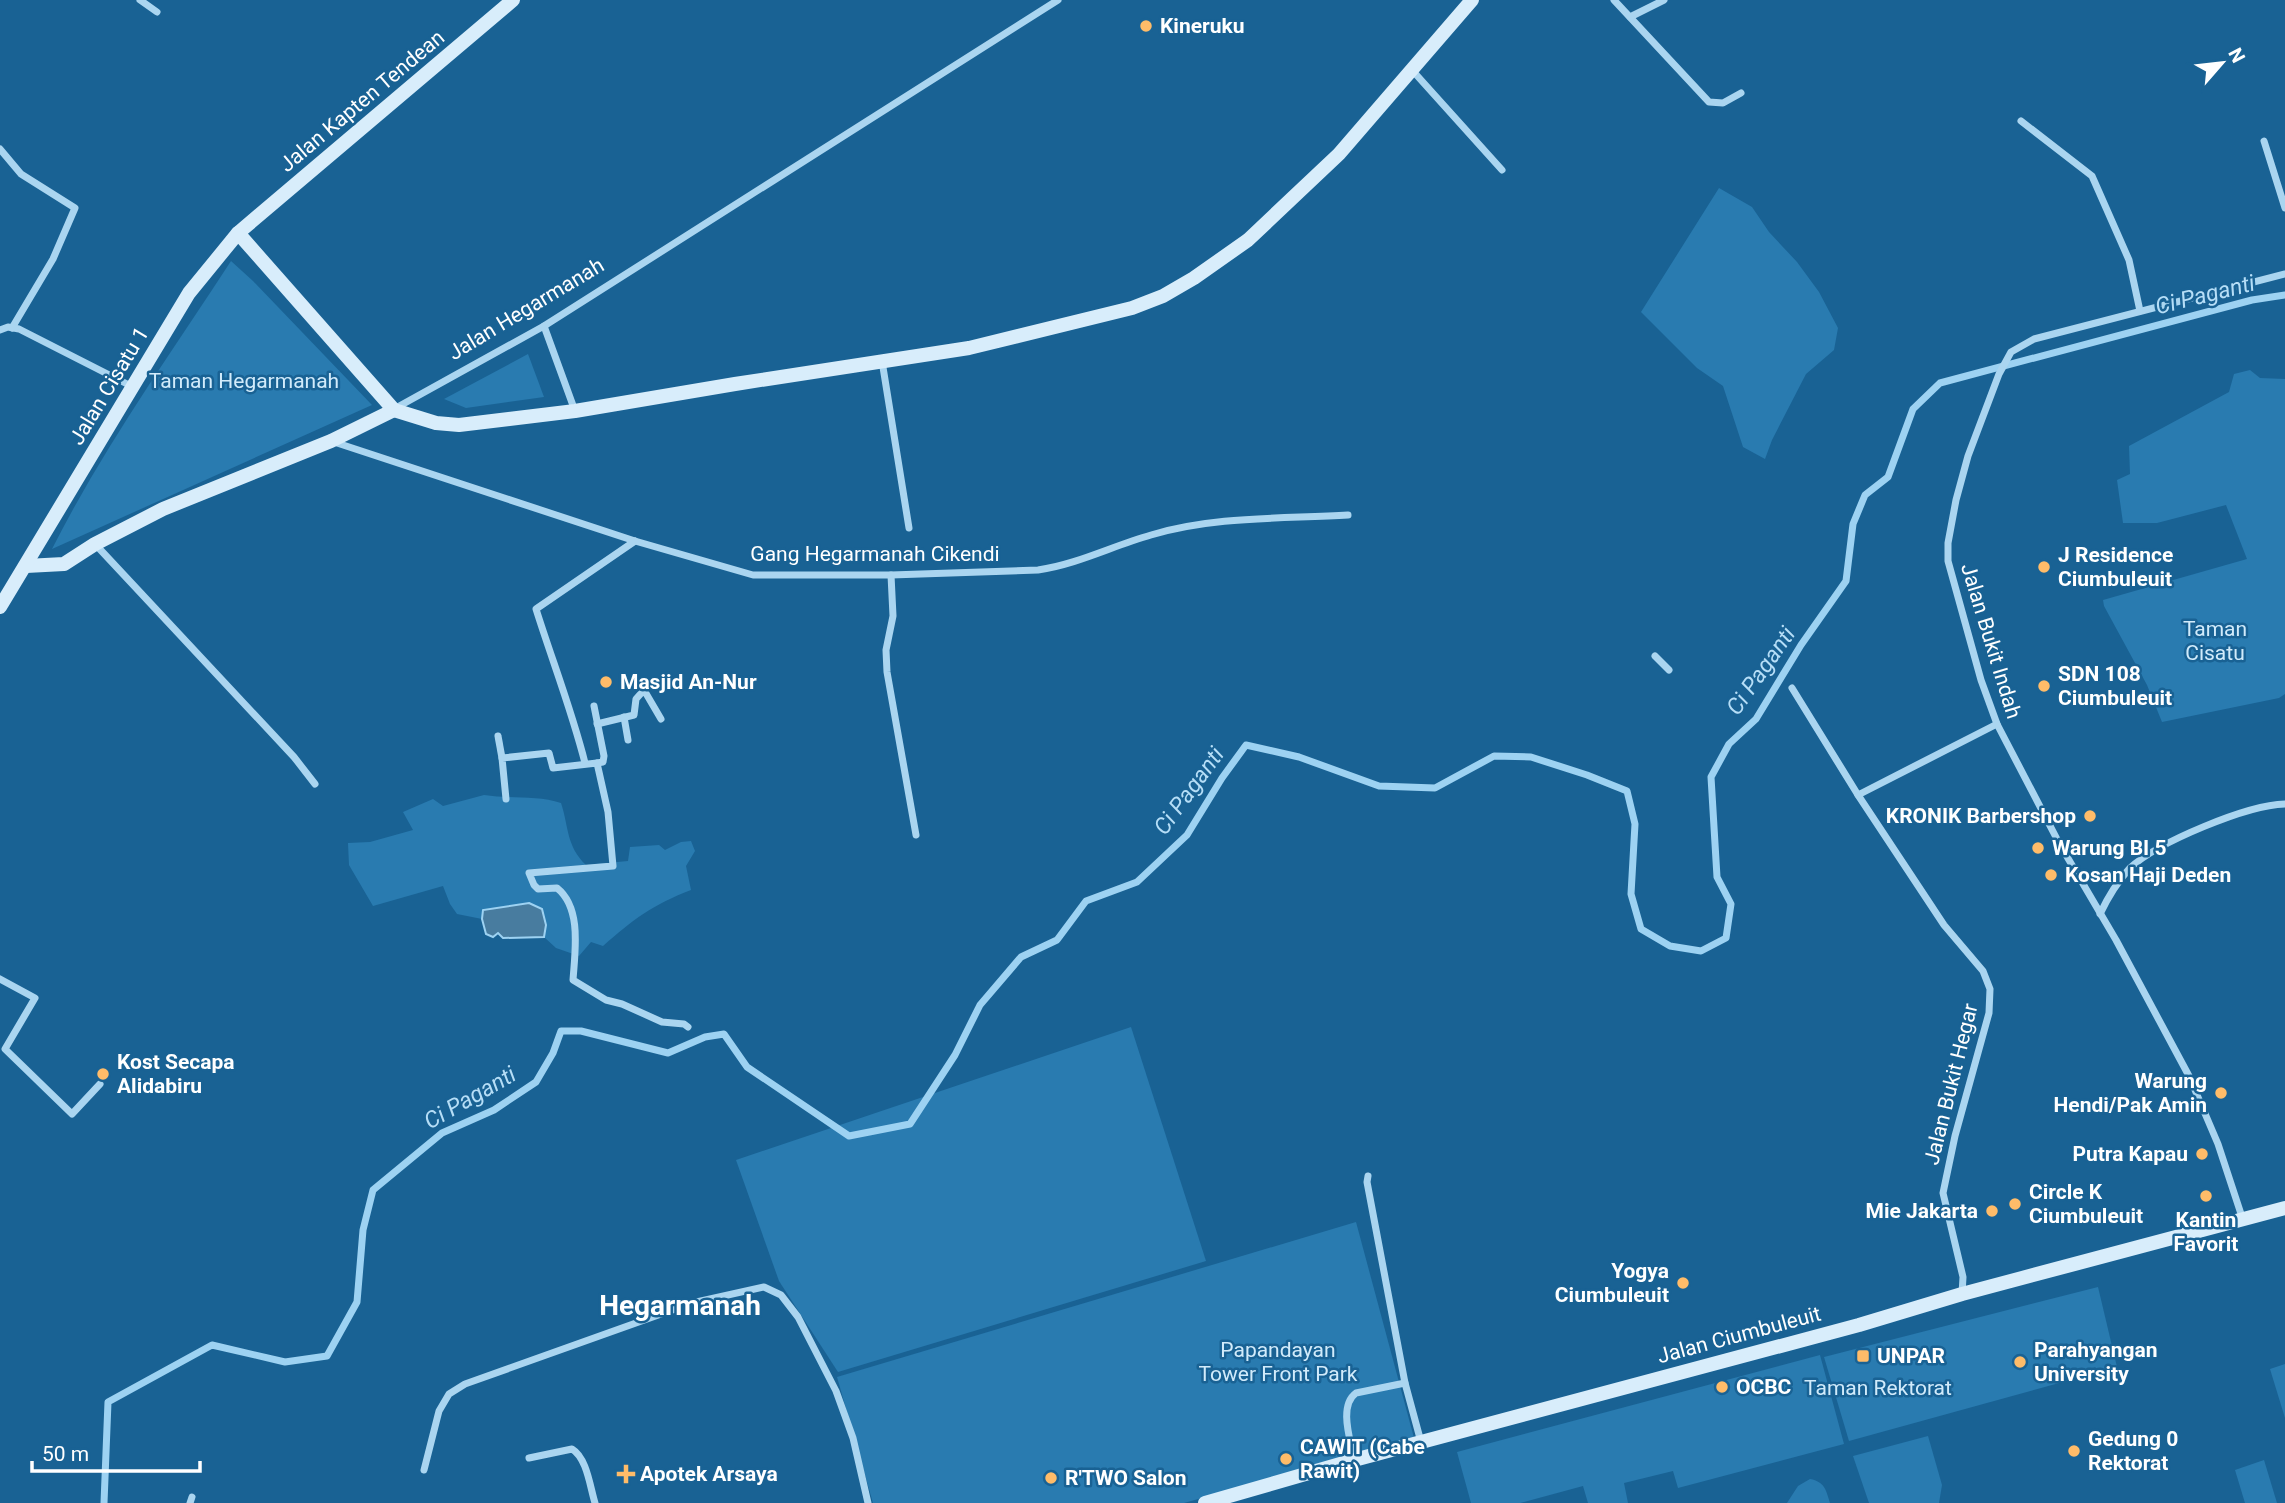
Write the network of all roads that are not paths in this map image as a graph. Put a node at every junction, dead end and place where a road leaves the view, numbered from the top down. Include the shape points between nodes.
1 (140, 0) edge
2 (513, 0) edge
3 (1058, 0) edge
4 (1472, 0) edge
5 (1614, 0) edge
6 (1664, 0) edge
7 (157, 12) dead end
8 (1630, 17) junction
9 (1411, 70) junction
10 (1741, 93) dead end
11 (2021, 121) dead end
12 (2264, 141) dead end
13 (0, 149) edge
14 (1502, 170) dead end
15 (2285, 208) edge
16 (238, 233) junction
17 (2285, 274) edge
18 (2140, 311) junction
19 (544, 326) junction
20 (12, 328) junction
21 (0, 330) edge
22 (882, 361) junction
23 (133, 387) junction
24 (394, 410) junction
25 (575, 411) junction
26 (331, 441) junction
27 (1348, 515) dead end
28 (909, 528) dead end
29 (635, 541) junction
30 (95, 544) junction
31 (26, 566) junction
32 (891, 575) junction
33 (0, 607) edge
34 (1655, 656) dead end
35 (1669, 670) dead end
36 (1792, 688) dead end
37 (594, 706) dead end
38 (624, 718) junction
39 (661, 719) dead end
40 (597, 724) junction
41 (1997, 724) junction
42 (498, 736) dead end
43 (628, 740) dead end
44 (502, 758) junction
45 (585, 763) junction
46 (597, 763) junction
47 (315, 784) dead end
48 (1858, 795) junction
49 (506, 799) dead end
50 (2285, 804) edge
51 (916, 835) dead end
52 (2101, 914) junction
53 (0, 979) edge
54 (688, 1027) dead end
55 (100, 1084) dead end
56 (1368, 1177) dead end
57 (2285, 1208) edge
58 (2243, 1221) junction
59 (1962, 1294) junction
60 (1405, 1383) junction
61 (1421, 1442) junction
62 (529, 1458) dead end
63 (1354, 1460) junction
64 (424, 1470) dead end
65 (594, 1503) edge
66 (868, 1503) edge
67 (1205, 1503) edge

1 - 7 street
2 - 16 street, Jalan Kapten Tendean
3 - 19 street, Jalan Hegarmanah
4 - 9 street
5 - 8 street
6 - 8 street
8 - 10 street via 1709,102 1723,103
9 - 14 street
9 - 22 street via 1339,154 1248,240 1163,296 1132,308 969,348
11 - 18 street via 2092,176 2129,260
12 - 15 street
13 - 20 street via 21,174 75,208 53,259
16 - 23 street, Jalan Cisatu 1 via 189,293
16 - 24 street
17 - 18 street, Jalan Bukit Indah
18 - 41 street, Jalan Bukit Indah via 2034,339 2011,352 1968,456 1948,561
19 - 24 street, Jalan Hegarmanah
19 - 25 street
20 - 21 street
20 - 23 street
22 - 25 street
22 - 28 street
23 - 31 street, Jalan Cisatu 1
24 - 25 street via 459,425
24 - 26 street, Jalan Hegarmanah
26 - 29 street, Gang Hegarmanah Cikendi
26 - 30 street, Jalan Hegarmanah via 163,509
27 - 32 street, Gang Hegarmanah Cikendi via 1214,522 1151,535 1060,567
29 - 32 street, Gang Hegarmanah Cikendi via 753,575
29 - 45 street via 536,609
30 - 31 street, Jalan Hegarmanah via 60,565
30 - 47 street
31 - 33 street
32 - 51 street via 893,616 887,672
34 - 35 street
36 - 48 street, Jalan Bukit Hegar
37 - 40 street
38 - 39 street via 634,715 636,699 644,691
38 - 40 street
38 - 43 street
40 - 46 street via 604,756 603,762
41 - 48 street
41 - 52 street, Jalan Bukit Indah
42 - 44 street
44 - 45 street via 549,753 553,768
44 - 49 street
45 - 46 street
46 - 54 street via 613,866 529,873 538,889 557,888 565,895 574,921 573,980 606,1000
48 - 59 street, Jalan Bukit Hegar via 1944,925 1983,971 1990,989 1989,1013 1943,1193 1963,1276
50 - 52 street via 2230,816 2157,850 2131,867 2111,891
52 - 58 street, Jalan Bukit Indah via 2189,1076
53 - 55 street via 35,998 5,1049 72,1114
56 - 60 street
57 - 58 street, Jalan Ciumbuleuit
58 - 59 street, Jalan Ciumbuleuit
59 - 61 street, Jalan Ciumbuleuit
60 - 61 street
60 - 63 street via 1351,1396 1346,1409
61 - 63 street, Jalan Ciumbuleuit
62 - 65 street via 575,1450
63 - 67 street, Jalan Ciumbuleuit
64 - 66 street via 439,1411 449,1394 465,1384 692,1303 764,1287 781,1295 798,1317 836,1391

